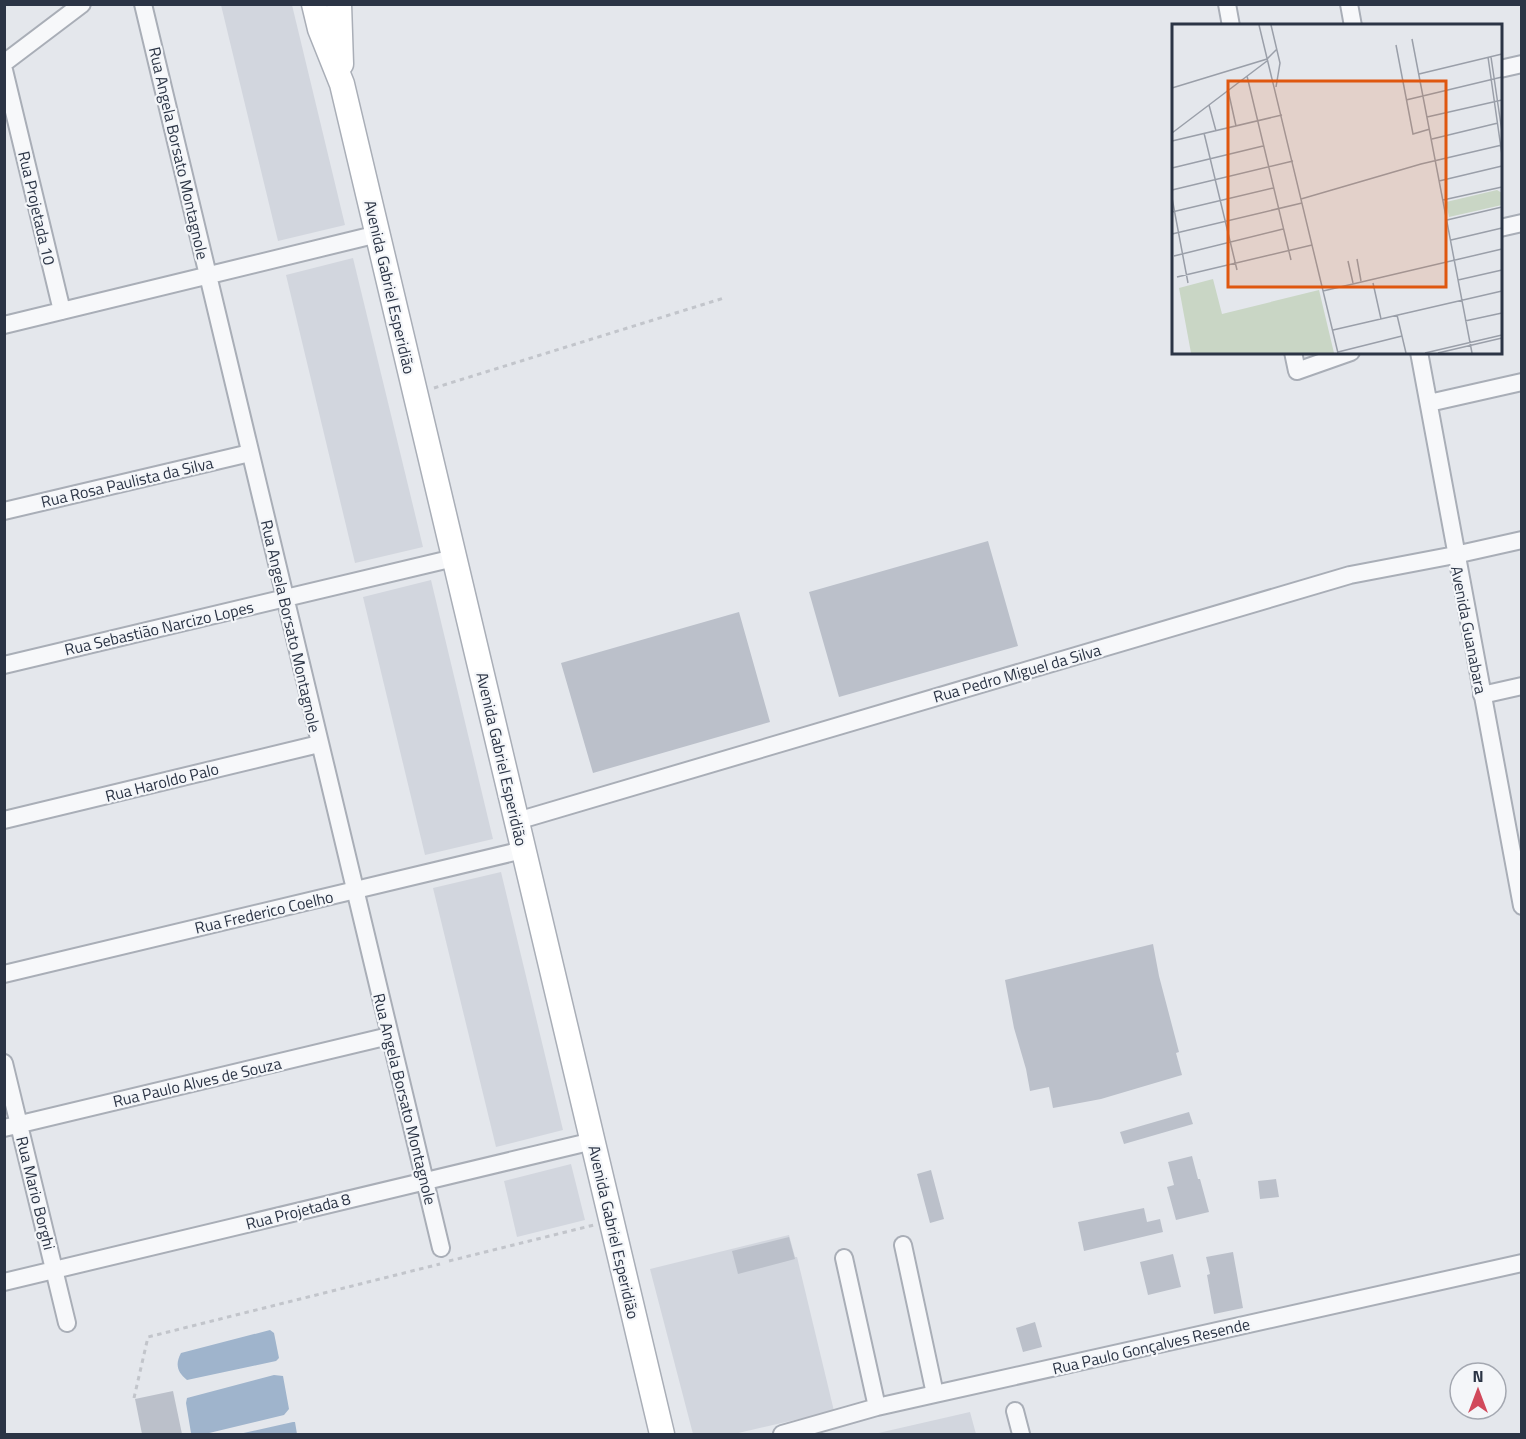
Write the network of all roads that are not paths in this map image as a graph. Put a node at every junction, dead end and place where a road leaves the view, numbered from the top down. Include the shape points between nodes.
1 (82, 4) edge
2 (143, 4) edge
3 (314, 4) edge
4 (339, 4) edge
5 (1227, 4) edge
6 (1348, 4) edge
7 (1231, 24) edge
8 (1353, 24) edge
9 (4, 63) edge
10 (1521, 64) edge
11 (1502, 69) edge
12 (4, 70) edge
13 (342, 84) junction
14 (1521, 223) edge
15 (1502, 228) edge
16 (378, 234) junction
17 (208, 276) junction
18 (62, 310) junction
19 (4, 325) edge
20 (1293, 354) edge
21 (1345, 354) edge
22 (1419, 354) edge
23 (1521, 382) edge
24 (1429, 403) junction
25 (250, 453) junction
26 (4, 511) edge
27 (1521, 540) edge
28 (1455, 555) junction
29 (454, 558) junction
30 (285, 598) junction
31 (4, 665) edge
32 (1521, 686) edge
33 (1482, 695) junction
34 (320, 744) junction
35 (4, 820) edge
36 (517, 821) junction
37 (1514, 830) edge
38 (523, 850) junction
39 (355, 890) junction
40 (1521, 906) edge
41 (4, 974) edge
42 (389, 1036) junction
43 (4, 1063) edge
44 (12, 1126) edge
45 (593, 1141) junction
46 (425, 1181) junction
47 (903, 1245) dead end
48 (441, 1248) dead end
49 (844, 1258) dead end
50 (1521, 1263) edge
51 (55, 1270) junction
52 (4, 1282) edge
53 (67, 1323) dead end
54 (935, 1394) junction
55 (877, 1407) junction
56 (1015, 1411) dead end
57 (662, 1434) edge
58 (782, 1434) edge
59 (1020, 1434) edge

1 - 9 street
2 - 17 street, Rua Angela Borsato Montagnole
3 - 13 main road, Avenida Gabriel Esperidião
4 - 13 main road, Avenida Gabriel Esperidião
5 - 7 street
6 - 8 street
10 - 11 street
12 - 18 street, Rua Projetada 10
13 - 16 main road, Avenida Gabriel Esperidião
14 - 15 street
16 - 17 street
16 - 29 main road, Avenida Gabriel Esperidião
17 - 18 street
17 - 25 street, Rua Angela Borsato Montagnole
18 - 19 street
20 - 21 street via 1297,371
22 - 24 street, Avenida Guanabara
23 - 24 street
24 - 28 street, Avenida Guanabara
25 - 26 street, Rua Rosa Paulista da Silva
25 - 30 street, Rua Angela Borsato Montagnole
27 - 28 street, Rua Pedro Miguel da Silva
28 - 33 street, Avenida Guanabara
28 - 36 street, Rua Pedro Miguel da Silva via 1350,575
29 - 30 street, Rua Sebastião Narcizo Lopes
29 - 36 main road, Avenida Gabriel Esperidião
30 - 31 street, Rua Sebastião Narcizo Lopes
30 - 34 street, Rua Angela Borsato Montagnole
32 - 33 street
33 - 37 street, Avenida Guanabara
34 - 35 street, Rua Haroldo Palo
34 - 39 street, Rua Angela Borsato Montagnole
36 - 38 main road, Avenida Gabriel Esperidião
37 - 40 street, Avenida Guanabara
38 - 39 street, Rua Frederico Coelho
38 - 45 main road, Avenida Gabriel Esperidião
39 - 41 street, Rua Frederico Coelho
39 - 42 street, Rua Angela Borsato Montagnole
42 - 44 street, Rua Paulo Alves de Souza
42 - 46 street, Rua Angela Borsato Montagnole
43 - 44 street, Rua Mario Borghi
44 - 51 street, Rua Mario Borghi
45 - 46 street, Rua Projetada 8
45 - 57 main road, Avenida Gabriel Esperidião
46 - 48 street, Rua Angela Borsato Montagnole
46 - 51 street, Rua Projetada 8
47 - 54 street
49 - 55 street
50 - 54 street, Rua Paulo Gonçalves Resende
51 - 52 street, Rua Projetada 8
51 - 53 street, Rua Mario Borghi
54 - 55 street, Rua Paulo Gonçalves Resende
55 - 58 street, Rua Paulo Gonçalves Resende
56 - 59 street

